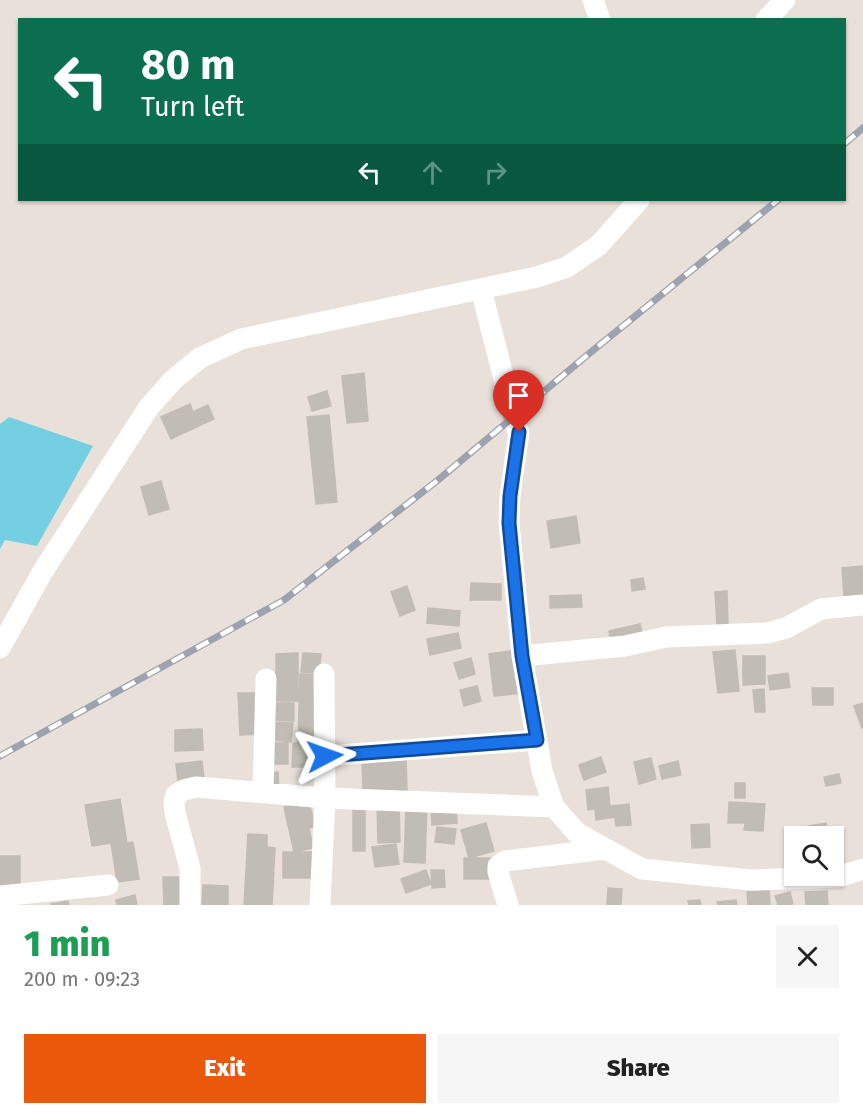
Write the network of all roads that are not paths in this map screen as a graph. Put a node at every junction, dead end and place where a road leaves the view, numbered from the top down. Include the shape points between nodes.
1 (593, 0) edge
2 (785, 0) edge
3 (599, 18) edge
4 (768, 18) edge
5 (638, 201) edge
6 (481, 289) junction
7 (509, 399) tunnel mouth
8 (518, 429) tunnel mouth
9 (863, 605) edge
10 (0, 648) edge
11 (522, 656) junction
12 (324, 674) dead end
13 (267, 679) dead end
14 (537, 740) junction
15 (325, 756) junction
16 (263, 792) junction
17 (325, 798) junction
18 (554, 807) junction
19 (606, 849) junction
20 (863, 869) edge
21 (108, 885) dead end
22 (0, 896) edge
23 (190, 905) edge
24 (320, 905) edge
25 (508, 905) edge

1 - 3 street
2 - 4 street
5 - 6 street via 599,245 567,267
6 - 7 street
6 - 10 street via 241,339 200,358 149,407 43,571
8 - 11 street via 509,523
9 - 11 street via 821,609 786,628 767,633 666,637 625,646
11 - 14 street
12 - 15 street
13 - 16 street
14 - 15 street
14 - 18 street
15 - 17 street
16 - 17 street
16 - 23 street via 196,787 176,795 175,813 190,868
17 - 18 street
17 - 24 street
18 - 19 street via 577,833
19 - 20 street via 642,869 751,880 838,877
19 - 25 street via 505,861 498,872
21 - 22 street

